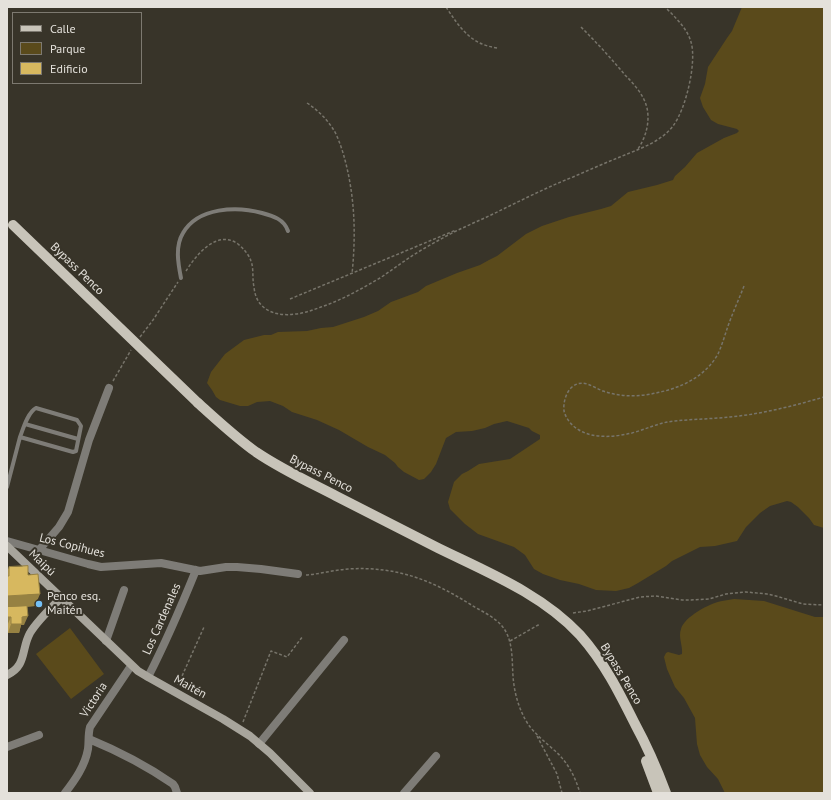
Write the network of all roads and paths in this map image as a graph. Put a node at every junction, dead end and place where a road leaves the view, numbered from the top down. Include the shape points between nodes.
1 (446, 7) edge
2 (665, 7) edge
3 (581, 27) dead end
4 (498, 48) dead end
5 (307, 103) dead end
6 (638, 149) junction
7 (10, 222) edge
8 (466, 226) junction
9 (288, 232) dead end
10 (352, 274) junction
11 (181, 278) junction
12 (744, 286) dead end
13 (290, 299) dead end
14 (137, 342) dead end
15 (133, 347) dead end
16 (109, 388) joint
17 (824, 397) edge
18 (25, 424) junction
19 (20, 437) junction
20 (78, 440) junction
21 (7, 487) edge
22 (7, 542) edge
23 (7, 546) edge
24 (39, 550) junction
25 (196, 570) junction
26 (298, 574) joint
27 (124, 590) dead end
28 (61, 598) junction
29 (824, 605) edge
30 (574, 613) dead end
31 (540, 624) dead end
32 (204, 627) dead end
33 (303, 636) dead end
34 (344, 640) dead end
35 (106, 641) junction
36 (510, 642) junction
37 (131, 666) junction
38 (7, 675) edge
39 (148, 677) junction
40 (175, 692) junction
41 (635, 723) junction
42 (240, 729) junction
43 (536, 734) junction
44 (39, 735) dead end
45 (89, 739) junction
46 (259, 744) junction
47 (7, 747) edge
48 (436, 756) dead end
49 (65, 793) edge
50 (177, 793) edge
51 (310, 793) edge
52 (404, 793) edge
53 (562, 793) edge
54 (580, 793) edge
55 (658, 793) edge
56 (666, 793) edge

1 - 4 path via 470,38
2 - 6 path via 686,30 691,42 693,54 690,81 673,126 663,136
3 - 6 path via 643,97 648,120 646,132
5 - 10 path via 332,127 347,165 352,192 355,239
6 - 8 path
7 - 41 main road, Bypass Penco, bridge via 198,403 239,439 298,477 488,571 524,592 567,623 594,651
8 - 10 path
8 - 11 path via 355,292 327,305 297,314 281,315 261,306 255,294 251,262 246,252 233,242 223,240 212,243 196,257
9 - 11 lane via 283,222 277,218 250,210 217,211 202,216 186,228 180,239 178,261
10 - 13 path
11 - 14 path
12 - 17 path via 717,355 699,376 676,388 640,396 610,394 586,383 579,383 570,388 566,397 564,406 567,418 573,426 585,432 613,436 666,422 750,414
15 - 16 path
16 - 24 street via 89,440 68,512
18 - 19 lane
18 - 20 lane
18 - 20 lane via 36,408 77,420 81,426
19 - 20 lane via 73,452 76,451
19 - 21 lane
22 - 24 street, Los Copihues
23 - 28 main road, Maipú
24 - 25 street, Los Copihues via 101,567 161,563
25 - 26 street, Los Copihues via 237,567
25 - 39 street, Los Cardenales
26 - 36 path via 360,568 410,575 443,588 484,612 502,626
27 - 35 street
28 - 35 main road, Maitén
28 - 38 main road via 30,633 19,666
29 - 30 path via 803,604 776,596 746,592 691,600 640,597
31 - 36 path
32 - 40 path
33 - 42 path via 287,656 271,651
34 - 46 street
35 - 37 main road, Maitén
36 - 43 path via 517,698 525,719
37 - 39 main road, Maitén
37 - 45 street, Victoria via 92,723
39 - 40 main road, Maitén
40 - 42 main road, Maitén
41 - 55 main road, Bypass Penco
41 - 56 main road, Bypass Penco
42 - 46 main road, Maitén
43 - 53 path via 557,774
43 - 54 path via 566,762
44 - 47 street
45 - 49 street, Victoria via 87,755
45 - 50 street via 132,759 172,784
46 - 51 main road, Maitén
48 - 52 street

